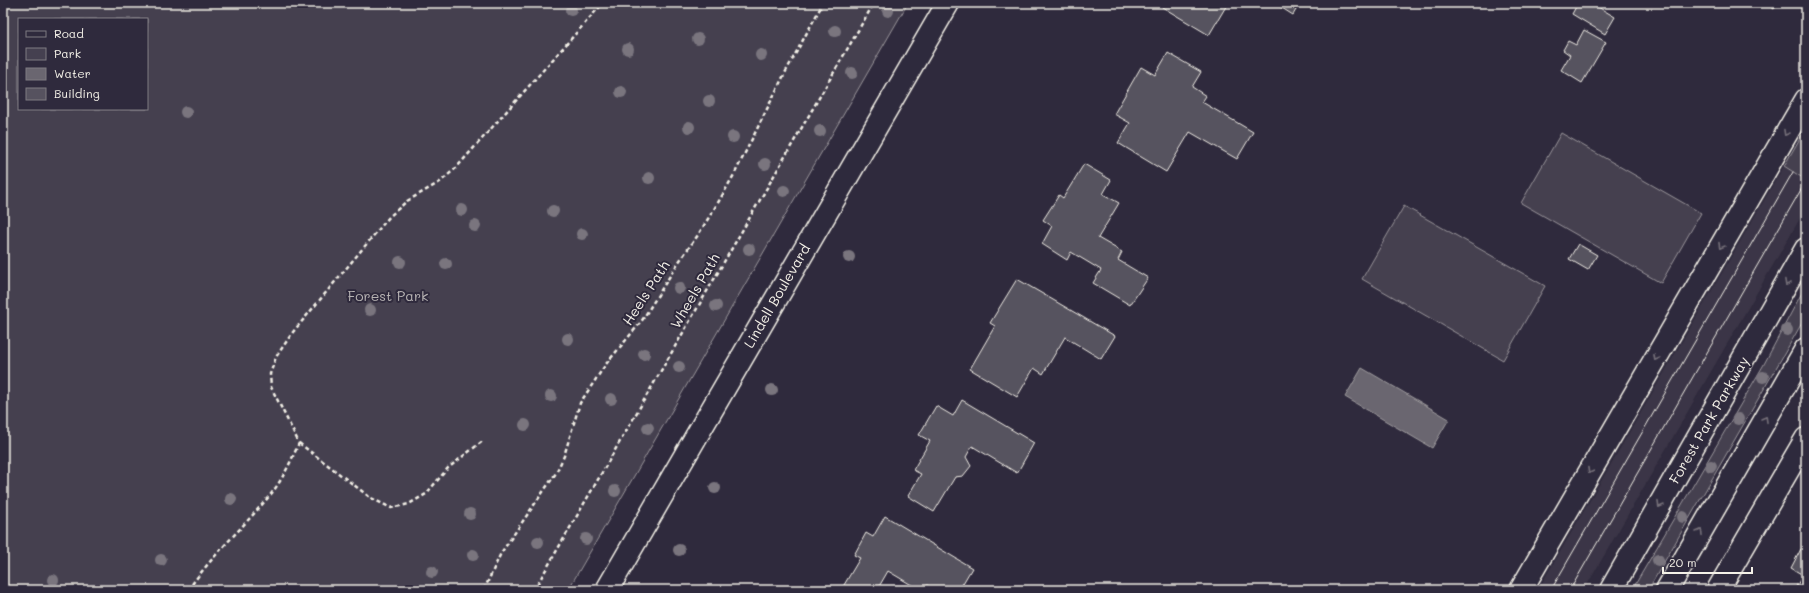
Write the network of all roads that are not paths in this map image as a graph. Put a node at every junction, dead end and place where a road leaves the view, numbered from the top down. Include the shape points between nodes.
1 (948, 3) edge
2 (1806, 100) edge
3 (1806, 249) edge
4 (1806, 349) edge
5 (1806, 439) edge
6 (607, 590) edge
7 (1521, 590) edge
8 (1612, 590) edge
9 (1667, 590) edge
10 (1718, 590) edge

1 - 6 main road, Lindell Boulevard
2 -> 7 main road
3 -> 8 main road, Forest Park Parkway
9 -> 4 main road
5 - 10 main road

